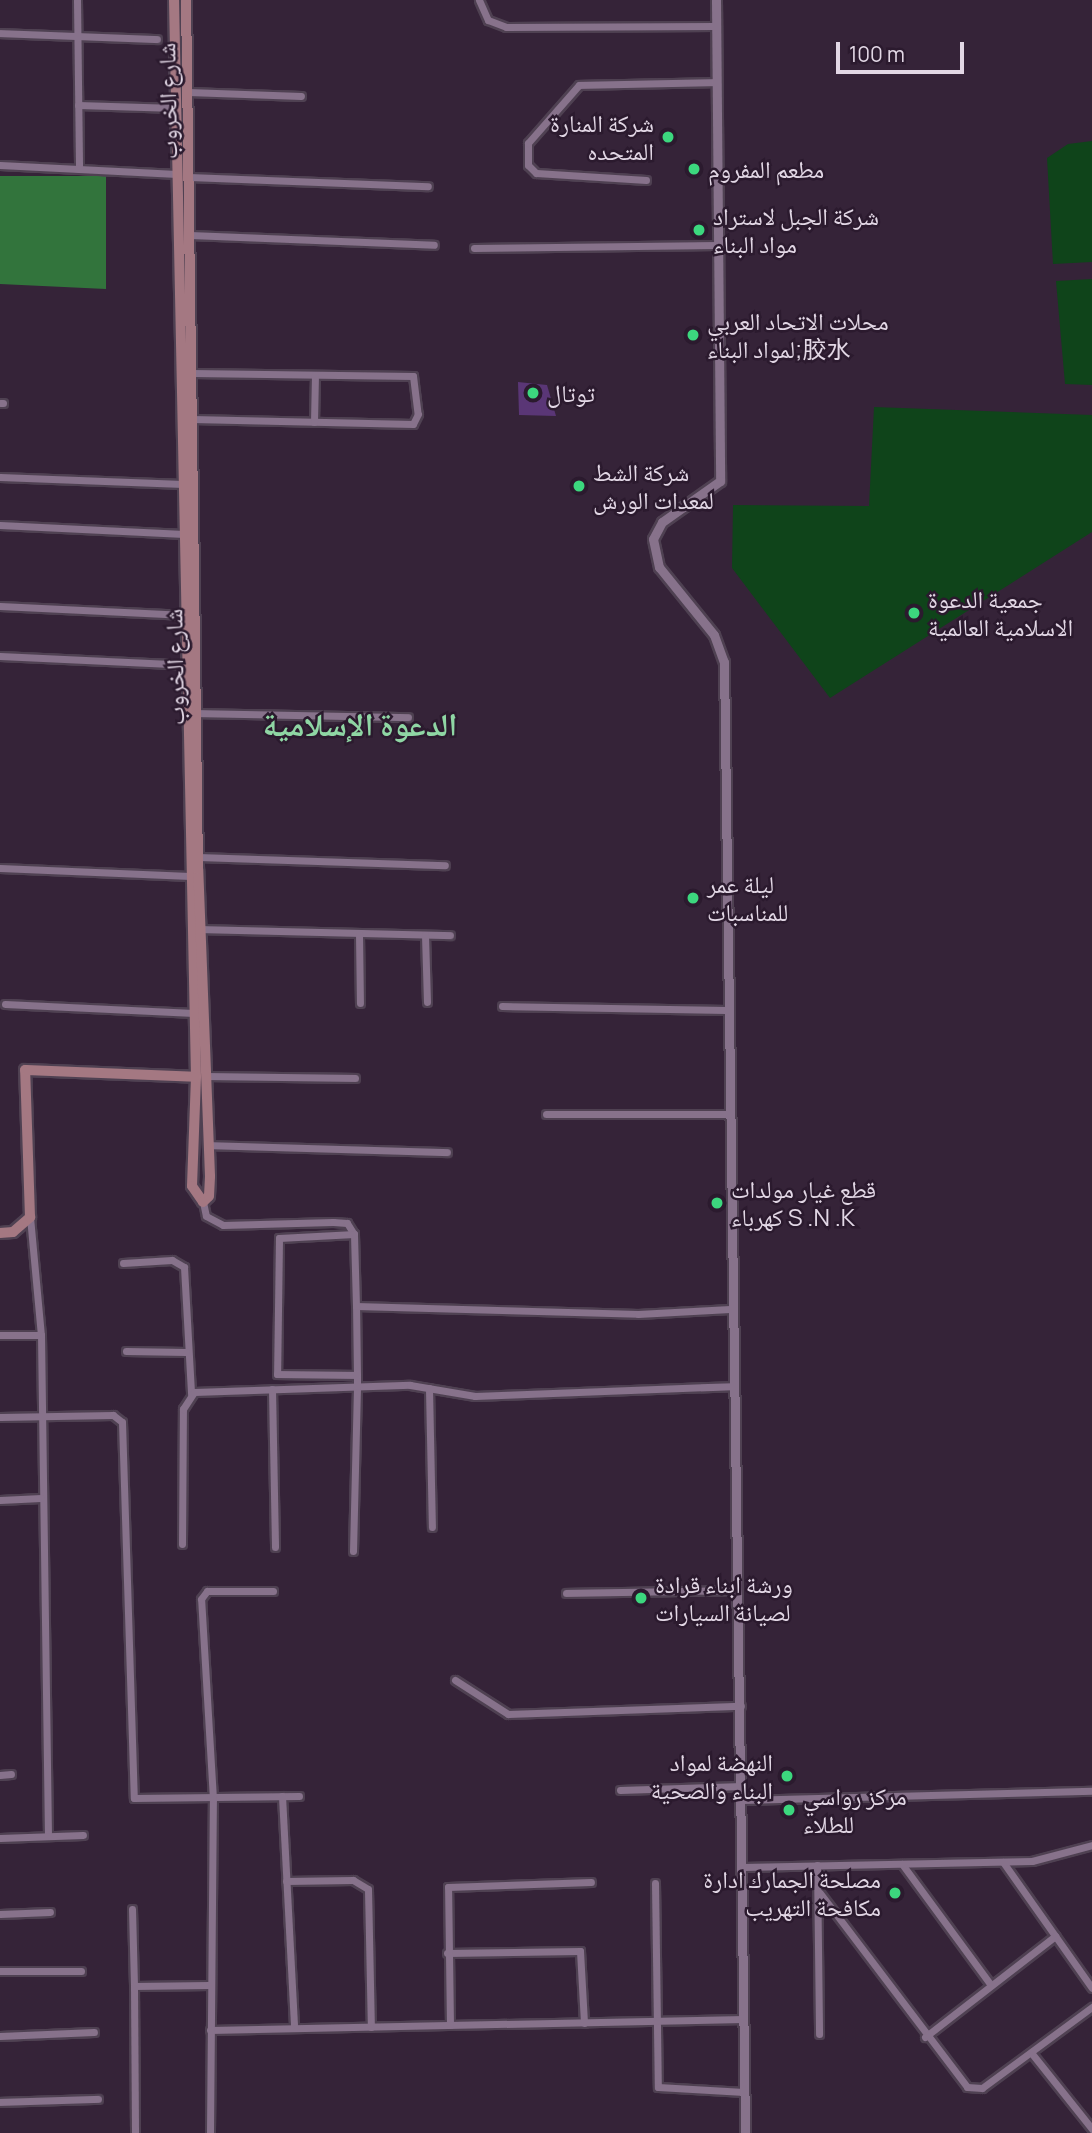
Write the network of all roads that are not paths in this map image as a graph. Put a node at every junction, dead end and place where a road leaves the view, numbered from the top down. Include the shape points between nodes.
1 (77, 0) edge
2 (174, 0) edge
3 (186, 0) edge
4 (479, 0) edge
5 (716, 0) edge
6 (716, 26) junction
7 (0, 33) edge
8 (77, 36) junction
9 (157, 39) dead end
10 (717, 82) junction
11 (188, 92) junction
12 (301, 96) dead end
13 (78, 105) junction
14 (176, 108) junction
15 (0, 165) edge
16 (79, 169) junction
17 (183, 175) junction
18 (646, 180) dead end
19 (428, 186) dead end
20 (190, 236) junction
21 (434, 245) dead end
22 (718, 245) junction
23 (474, 248) dead end
24 (191, 373) junction
25 (315, 375) junction
26 (192, 419) junction
27 (314, 422) junction
28 (0, 477) edge
29 (183, 484) junction
30 (0, 525) edge
31 (184, 534) junction
32 (0, 606) edge
33 (186, 615) junction
34 (0, 656) edge
35 (191, 664) junction
36 (196, 713) junction
37 (408, 717) dead end
38 (198, 857) junction
39 (445, 865) dead end
40 (0, 868) edge
41 (190, 876) junction
42 (201, 929) junction
43 (359, 934) junction
44 (425, 935) junction
45 (450, 935) dead end
46 (427, 1002) dead end
47 (360, 1003) dead end
48 (5, 1004) dead end
49 (502, 1006) dead end
50 (726, 1010) junction
51 (194, 1013) junction
52 (202, 1077) junction
53 (355, 1079) dead end
54 (546, 1114) dead end
55 (728, 1114) junction
56 (208, 1145) junction
57 (447, 1152) dead end
58 (203, 1202) junction
59 (30, 1217) junction
60 (0, 1233) edge
61 (354, 1234) junction
62 (123, 1263) dead end
63 (356, 1306) junction
64 (730, 1310) junction
65 (0, 1335) edge
66 (41, 1335) junction
67 (126, 1350) dead end
68 (186, 1352) junction
69 (356, 1375) junction
70 (357, 1386) junction
71 (732, 1386) junction
72 (429, 1388) junction
73 (272, 1389) junction
74 (191, 1394) junction
75 (40, 1416) junction
76 (0, 1417) edge
77 (41, 1498) junction
78 (0, 1500) edge
79 (432, 1527) dead end
80 (181, 1544) dead end
81 (275, 1547) dead end
82 (354, 1551) dead end
83 (738, 1590) junction
84 (273, 1591) dead end
85 (566, 1593) dead end
86 (455, 1680) dead end
87 (741, 1706) junction
88 (0, 1774) edge
89 (11, 1774) dead end
90 (742, 1786) junction
91 (620, 1790) dead end
92 (1092, 1791) edge
93 (282, 1796) junction
94 (299, 1796) dead end
95 (213, 1799) junction
96 (742, 1800) junction
97 (83, 1835) dead end
98 (48, 1836) junction
99 (0, 1838) edge
100 (1092, 1845) edge
101 (1003, 1862) junction
102 (902, 1864) junction
103 (817, 1865) junction
104 (743, 1867) junction
105 (286, 1881) junction
106 (591, 1882) dead end
107 (655, 1883) dead end
108 (820, 1893) junction
109 (132, 1909) dead end
110 (50, 1912) dead end
111 (0, 1914) edge
112 (1055, 1936) junction
113 (447, 1953) junction
114 (0, 1971) edge
115 (81, 1971) dead end
116 (209, 1984) junction
117 (991, 1985) junction
118 (134, 1986) junction
119 (1092, 1988) edge
120 (1092, 2007) edge
121 (744, 2019) junction
122 (659, 2021) junction
123 (584, 2023) junction
124 (450, 2025) junction
125 (371, 2027) junction
126 (294, 2028) junction
127 (210, 2030) junction
128 (94, 2032) dead end
129 (819, 2034) dead end
130 (0, 2036) edge
131 (925, 2037) junction
132 (1032, 2055) junction
133 (744, 2092) junction
134 (98, 2099) dead end
135 (0, 2102) edge
136 (1092, 2129) edge
137 (135, 2133) edge
138 (210, 2133) edge
139 (745, 2133) edge

1 - 8 street
2 - 14 main road, شارع الخروب
3 - 11 main road, شارع الخروب
4 - 6 street via 488,20 506,27
5 - 6 street
6 - 10 street
7 - 8 street
8 - 9 street
8 - 13 street
10 - 18 street via 579,85 528,143 528,165 536,173
10 - 22 street
11 - 12 street
11 - 17 main road, شارع الخروب
13 - 14 street
13 - 16 street
14 - 17 main road, شارع الخروب
15 - 16 street
16 - 17 street
17 - 19 street
17 - 20 main road, شارع الخروب
17 - 29 main road, شارع الخروب
20 - 21 street
20 - 24 main road, شارع الخروب
22 - 23 street
22 - 50 street via 720,481 662,522 653,539 659,567 722,648
24 - 25 street
24 - 26 main road, شارع الخروب
25 - 27 street
25 - 27 street via 413,376 418,420
26 - 27 street
26 - 35 main road, شارع الخروب
28 - 29 street
29 - 31 main road, شارع الخروب
30 - 31 street
31 - 33 main road, شارع الخروب
32 - 33 street
33 - 35 main road, شارع الخروب
34 - 35 street
35 - 36 main road, شارع الخروب
35 - 41 main road, شارع الخروب
36 - 37 street
36 - 38 main road, شارع الخروب
38 - 39 street
38 - 42 main road, شارع الخروب
40 - 41 street
41 - 51 main road, شارع الخروب
42 - 43 street
42 - 52 main road, شارع الخروب
43 - 44 street
43 - 47 street
44 - 45 street
44 - 46 street
48 - 51 street
49 - 50 street
50 - 55 street
51 - 52 main road, شارع الخروب
52 - 53 street
52 - 56 main road, شارع الخروب
52 - 58 main road, شارع الخروب via 192,1186
52 - 59 main road via 25,1070
54 - 55 street
55 - 64 street
56 - 57 street
56 - 58 main road, شارع الخروب via 210,1190
58 - 61 street via 206,1216 223,1225 333,1222 347,1223
59 - 60 main road via 13,1232
59 - 66 street
61 - 63 street
61 - 69 street via 276,1241 274,1367 287,1378
62 - 68 street via 172,1261 184,1267
63 - 64 street via 638,1314
63 - 69 street
64 - 71 street
65 - 66 street
66 - 75 street
67 - 68 street
68 - 74 street
69 - 70 street
70 - 72 street
70 - 73 street
70 - 82 street
71 - 72 street via 475,1396
71 - 83 street
72 - 79 street
73 - 74 street
73 - 81 street
74 - 80 street via 183,1409
75 - 76 street
75 - 77 street
75 - 95 street via 113,1415 123,1426 131,1795 145,1802
77 - 78 street
77 - 98 street
83 - 85 street
83 - 87 street
84 - 95 street via 201,1595
86 - 87 street via 508,1714
87 - 90 street
88 - 89 street
90 - 91 street
90 - 96 street
92 - 96 street
93 - 94 street
93 - 95 street
93 - 105 street
95 - 116 street
96 - 104 street
97 - 98 street
98 - 99 street
100 - 101 street via 1045,1860
101 - 102 street
101 - 112 street
102 - 103 street
102 - 117 street
103 - 104 street
103 - 108 street
104 - 121 street
105 - 125 street via 353,1880 368,1889
105 - 126 street
106 - 113 street via 451,1885 445,1895
107 - 122 street
108 - 129 street
108 - 131 street
109 - 118 street
110 - 111 street
112 - 117 street
112 - 119 street
113 - 123 street via 580,1951
113 - 124 street
114 - 115 street
116 - 118 street
116 - 127 street
117 - 131 street
118 - 137 street
120 - 132 street
121 - 122 street
121 - 133 street
122 - 123 street
122 - 133 street via 655,2078 660,2090
123 - 124 street
124 - 125 street
125 - 126 street
126 - 127 street
127 - 138 street
128 - 130 street
131 - 132 street via 961,2084 974,2090
132 - 136 street
133 - 139 street
134 - 135 street

